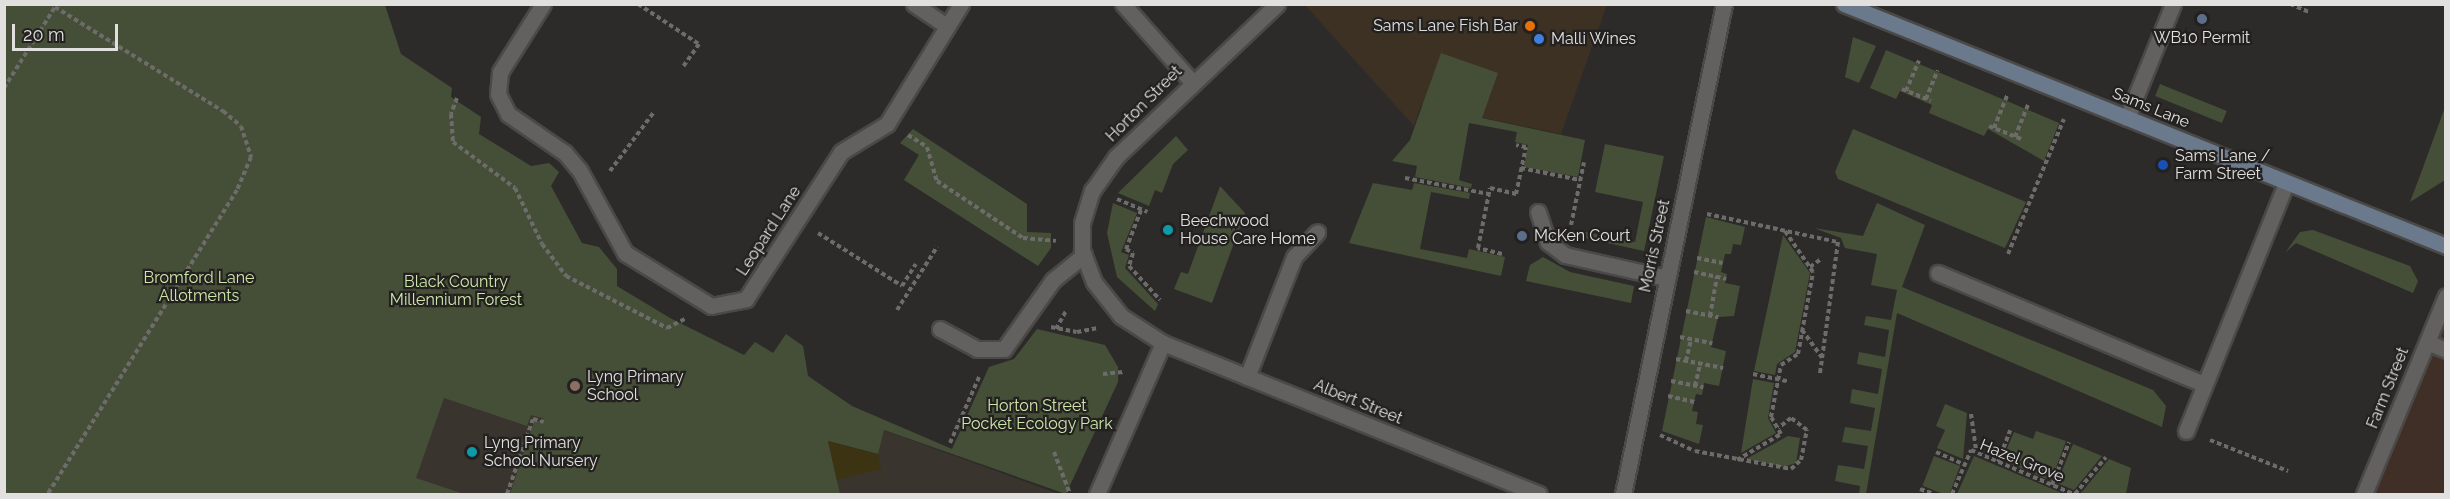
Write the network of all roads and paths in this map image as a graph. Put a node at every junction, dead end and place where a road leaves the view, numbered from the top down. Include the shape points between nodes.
1 (543, 4) edge
2 (638, 4) edge
3 (914, 4) edge
4 (961, 4) edge
5 (1123, 4) edge
6 (1277, 4) edge
7 (1725, 4) edge
8 (1844, 4) edge
9 (2173, 4) edge
10 (2290, 4) edge
11 (2309, 12) dead end
12 (947, 26) junction
13 (1920, 59) dead end
14 (683, 67) dead end
15 (1940, 67) dead end
16 (1192, 82) junction
17 (4, 88) edge
18 (2008, 95) dead end
19 (457, 98) dead end
20 (1926, 99) junction
21 (1931, 101) dead end
22 (2029, 104) dead end
23 (654, 112) dead end
24 (2064, 118) dead end
25 (2127, 118) junction
26 (905, 133) dead end
27 (2015, 137) junction
28 (2021, 139) dead end
29 (1516, 145) dead end
30 (1584, 162) dead end
31 (1521, 168) junction
32 (602, 177) dead end
33 (1405, 178) dead end
34 (1580, 180) junction
35 (2286, 183) junction
36 (1489, 194) junction
37 (1107, 195) dead end
38 (1141, 210) junction
39 (1147, 212) dead end
40 (1538, 212) dead end
41 (1701, 213) dead end
42 (814, 231) dead end
43 (1785, 231) junction
44 (1317, 232) dead end
45 (1573, 235) dead end
46 (1058, 241) dead end
47 (2445, 246) edge
48 (937, 247) dead end
49 (1502, 254) dead end
50 (2008, 254) dead end
51 (1084, 255) junction
52 (1691, 257) dead end
53 (1821, 259) dead end
54 (1723, 263) dead end
55 (916, 264) dead end
56 (1810, 267) junction
57 (1689, 271) dead end
58 (1938, 273) dead end
59 (1717, 277) junction
60 (1667, 278) junction
61 (1726, 279) dead end
62 (2445, 296) edge
63 (1160, 300) dead end
64 (897, 310) dead end
65 (1681, 310) dead end
66 (1710, 316) junction
67 (688, 317) dead end
68 (1718, 317) dead end
69 (940, 329) dead end
70 (1802, 330) junction
71 (1675, 336) dead end
72 (1691, 339) junction
73 (2427, 342) junction
74 (1163, 343) junction
75 (1712, 344) dead end
76 (2445, 350) edge
77 (1670, 358) dead end
78 (1822, 358) junction
79 (1686, 361) junction
80 (1700, 364) junction
81 (983, 368) dead end
82 (1723, 368) dead end
83 (1127, 371) dead end
84 (1103, 374) dead end
85 (1753, 374) dead end
86 (1820, 374) dead end
87 (1247, 377) junction
88 (1666, 380) dead end
89 (1778, 380) junction
90 (1787, 381) dead end
91 (2204, 384) junction
92 (1695, 386) junction
93 (1703, 387) dead end
94 (1663, 395) dead end
95 (1694, 402) dead end
96 (1971, 414) dead end
97 (544, 422) dead end
98 (1778, 428) junction
99 (2010, 430) dead end
100 (2186, 431) dead end
101 (1655, 432) dead end
102 (2203, 438) dead end
103 (2069, 442) dead end
104 (950, 443) dead end
105 (1054, 452) dead end
106 (1936, 452) dead end
107 (1976, 452) junction
108 (2106, 458) dead end
109 (1737, 460) junction
110 (1998, 462) junction
111 (1965, 465) junction
112 (2288, 471) dead end
113 (2052, 485) junction
114 (1921, 491) edge
115 (48, 495) edge
116 (507, 495) edge
117 (1070, 495) edge
118 (1097, 495) edge
119 (1539, 495) edge
120 (1623, 495) edge
121 (1934, 495) edge
122 (1952, 495) edge
123 (2074, 495) edge
124 (2364, 495) edge

1 - 12 street, Leopard Lane via 500,72 498,93 508,114 565,153 580,171 625,253 711,306 746,299 841,152 887,124
2 - 14 path via 699,44
3 - 12 street
4 - 12 street, Leopard Lane
5 - 16 street
6 - 16 street, Horton Street
7 - 60 street, Morris Street
8 - 25 street, Sams Lane
9 - 25 street
10 - 11 path
13 - 20 path via 1904,90
15 - 20 path
16 - 51 street, Horton Street via 1116,157 1092,191 1082,223
17 - 115 path via 55,7 223,111 241,126 251,157 237,190
18 - 27 path via 1992,127
19 - 67 path via 451,114 453,142 515,189 542,244 566,276 667,328
20 - 21 path
22 - 27 path
23 - 32 path via 620,164
24 - 50 path
25 - 35 street, Sams Lane
26 - 46 path via 927,147 937,181 944,186 1023,238
27 - 28 path
29 - 31 path via 1526,147
30 - 34 path
31 - 34 path
31 - 36 path via 1516,194 1490,189
33 - 36 path
34 - 45 path
35 - 47 street, Sams Lane
35 - 91 street
36 - 49 path via 1478,248
37 - 38 path
38 - 39 path
38 - 63 path via 1126,249 1133,253 1129,266
40 - 60 street via 1548,242 1565,255
41 - 43 path
42 - 55 path via 902,286
43 - 56 path
43 - 78 path via 1838,242 1841,249
44 - 87 street via 1294,257
48 - 64 path
51 - 69 street via 1053,280 1004,349 978,349
51 - 74 street, Horton Street via 1094,282 1121,316
52 - 54 path
53 - 56 path
56 - 70 path
57 - 59 path
58 - 91 street
59 - 61 path
59 - 66 path
60 - 120 street, Morris Street
62 - 73 street, Farm Street
65 - 66 path
66 - 68 path
70 - 78 path
70 - 89 path via 1798,354 1781,365
71 - 72 path
72 - 75 path
72 - 79 path
73 - 76 street
73 - 124 street, Farm Street
74 - 87 street, Albert Street
74 - 118 street
77 - 79 path
78 - 86 path
79 - 80 path
80 - 82 path
80 - 92 path
81 - 104 path
83 - 84 path
85 - 89 path
87 - 119 street, Albert Street
88 - 92 path
89 - 90 path
89 - 98 path via 1771,417
91 - 100 street
92 - 93 path
94 - 95 path
96 - 107 path
97 - 116 path via 533,419
98 - 109 path via 1781,434
98 - 109 path via 1791,418 1807,430 1798,466 1785,470
99 - 110 path
101 - 109 path via 1695,451
102 - 112 path
103 - 113 path
105 - 117 path
106 - 111 path
107 - 110 path, Hazel Grove
107 - 111 path, Hazel Grove via 1971,450
108 - 123 path
110 - 113 path, Hazel Grove
111 - 122 path, Hazel Grove
113 - 123 path, Hazel Grove
114 - 121 path

